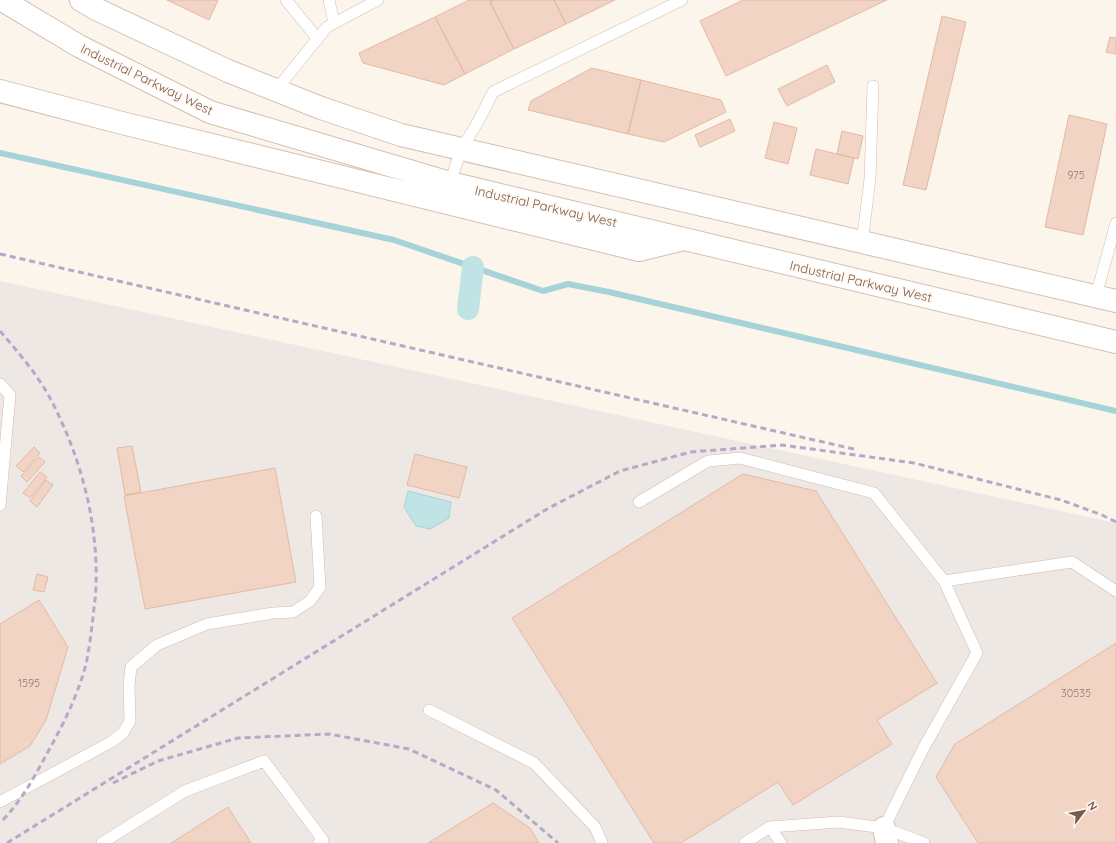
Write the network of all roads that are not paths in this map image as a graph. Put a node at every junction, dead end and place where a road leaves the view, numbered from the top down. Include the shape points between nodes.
1 (2, 0) edge
2 (81, 0) edge
3 (286, 0) edge
4 (328, 0) edge
5 (378, 0) edge
6 (682, 0) edge
7 (334, 23) junction
8 (317, 38) junction
9 (874, 86) dead end
10 (276, 90) junction
11 (0, 91) edge
12 (461, 150) junction
13 (450, 183) junction
14 (1116, 223) edge
15 (684, 239) junction
16 (862, 243) junction
17 (1106, 298) edge
18 (1116, 342) edge
19 (0, 384) edge
20 (639, 502) dead end
21 (0, 505) edge
22 (316, 516) dead end
23 (944, 581) junction
24 (1116, 591) edge
25 (429, 710) dead end
26 (0, 802) edge
27 (770, 827) junction
28 (886, 836) edge
29 (102, 843) edge
30 (319, 843) edge
31 (602, 843) edge
32 (745, 843) edge
33 (782, 843) edge
34 (924, 843) edge

1 - 13 main road, Industrial Parkway West via 79,46 210,112
2 - 10 main road via 228,71
3 - 8 lane
4 - 7 lane
5 - 7 lane
6 - 12 lane via 493,92
7 - 8 lane
8 - 10 lane
9 - 16 lane via 870,179
10 - 12 main road via 401,135
11 - 15 main road via 144,129 639,250
12 - 13 lane
12 - 16 main road
13 - 15 main road, Industrial Parkway West
14 - 17 lane
15 - 18 main road, Industrial Parkway West
16 - 17 main road
19 - 21 lane via 10,395
20 - 23 lane via 708,461 740,458 748,460 874,493
22 - 26 lane via 320,587 310,601 294,612 207,624 157,645 131,667 130,721 123,732 111,742
23 - 24 lane via 1072,562
23 - 28 lane via 977,653 922,749
25 - 31 lane via 534,764 595,827
27 - 28 lane via 839,822
27 - 32 lane
27 - 33 lane
28 - 34 lane
29 - 30 lane via 185,791 264,761 323,840

